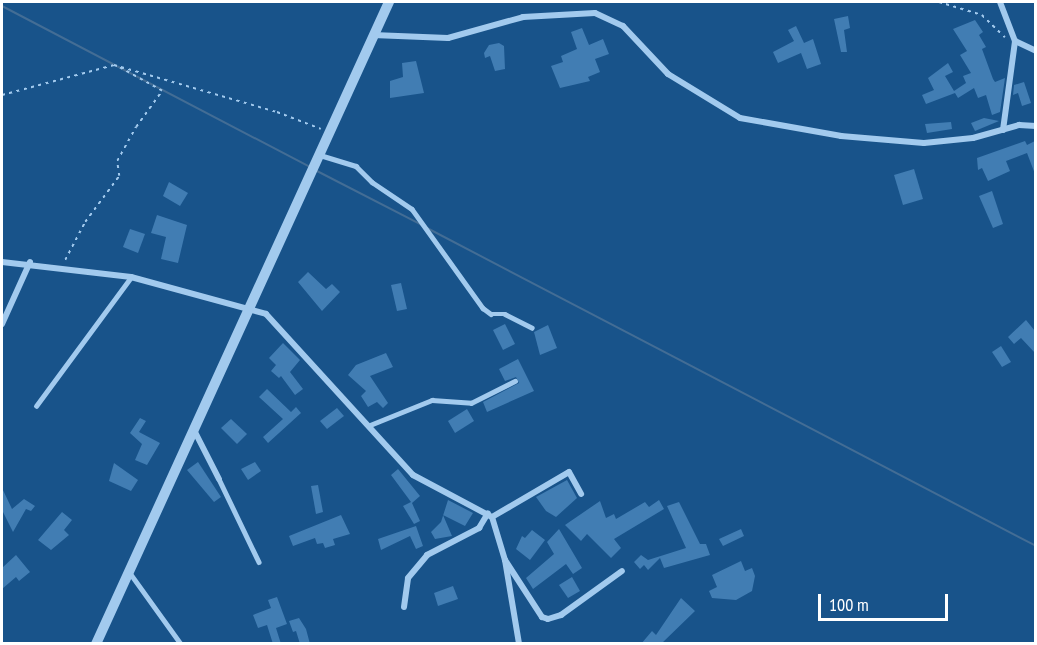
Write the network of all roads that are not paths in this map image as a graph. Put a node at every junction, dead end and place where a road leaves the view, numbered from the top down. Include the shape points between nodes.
1 (389, 2) edge
2 (1000, 2) edge
3 (373, 35) junction
4 (1015, 43) junction
5 (1035, 51) edge
6 (1035, 126) edge
7 (1003, 130) junction
8 (320, 155) junction
9 (2, 262) edge
10 (30, 262) junction
11 (131, 277) junction
12 (251, 308) junction
13 (2, 324) edge
14 (532, 328) dead end
15 (515, 381) dead end
16 (36, 406) dead end
17 (370, 425) junction
18 (193, 430) junction
19 (219, 479) joint
20 (581, 494) dead end
21 (490, 515) junction
22 (505, 560) junction
23 (259, 562) dead end
24 (129, 570) junction
25 (622, 571) dead end
26 (404, 607) dead end
27 (96, 644) edge
28 (181, 644) edge
29 (519, 644) edge

1 - 3 street
2 - 4 street
3 - 7 street via 448,38 523,17 595,13 623,26 668,74 740,118 841,136 924,142
3 - 8 street
4 - 5 street
4 - 7 street via 1012,89
6 - 7 street
8 - 12 street
8 - 14 lane via 356,166 412,209 483,308
9 - 10 street
10 - 11 street
10 - 13 street
11 - 12 street
11 - 16 lane
12 - 17 street via 266,314
12 - 18 street
15 - 17 lane via 471,403 432,400
17 - 21 street via 423,482
18 - 19 street
18 - 24 street
19 - 23 lane
20 - 21 street via 569,472
21 - 22 street
21 - 26 street via 479,528 427,555 408,578
22 - 25 street via 542,617 548,619 561,615
22 - 29 street
24 - 27 street
24 - 28 lane

